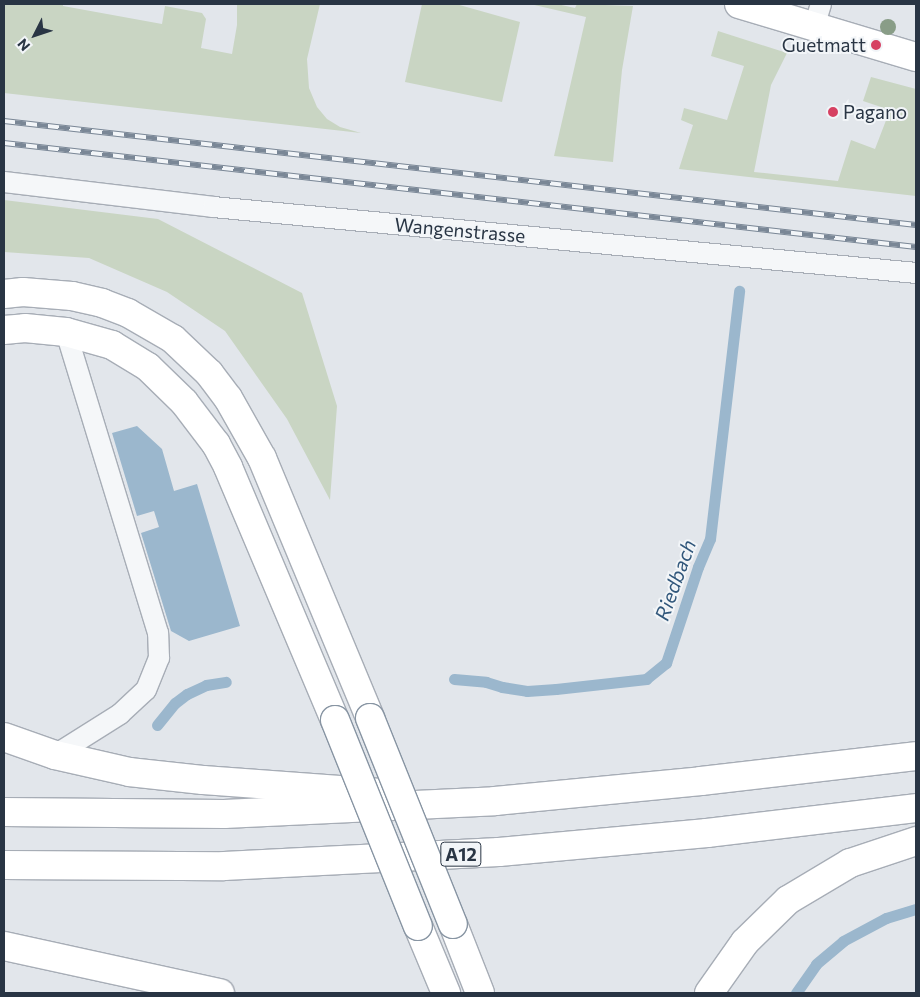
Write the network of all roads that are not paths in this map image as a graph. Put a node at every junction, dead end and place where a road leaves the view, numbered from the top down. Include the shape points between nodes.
1 (739, 4) edge
2 (817, 15) edge
3 (916, 57) edge
4 (4, 182) edge
5 (916, 273) edge
6 (4, 294) edge
7 (4, 330) edge
8 (66, 332) junction
9 (4, 738) edge
10 (55, 755) junction
11 (916, 756) edge
12 (495, 801) junction
13 (916, 808) edge
14 (4, 812) edge
15 (916, 840) edge
16 (4, 865) edge
17 (4, 946) edge
18 (220, 993) edge
19 (446, 993) edge
20 (480, 993) edge
21 (709, 993) edge

1 - 2 main road
2 - 3 main road
4 - 5 lane, Wangenstrasse via 223,208
6 - 20 main road, bridge via 46,292 102,303 128,313 173,339 208,373 246,427 262,458 370,718
7 - 8 main road via 32,328
8 - 10 lane via 158,633 159,658 146,690 120,714
8 - 19 main road, bridge via 112,345 148,367 184,402 216,444 244,501
9 - 10 main road
10 - 12 main road via 129,772 169,777
11 - 12 main road
12 - 14 main road via 224,814
13 - 16 main road, A12 via 716,832 489,853 224,866
15 - 21 main road via 850,863 788,900 745,942
17 - 18 main road

